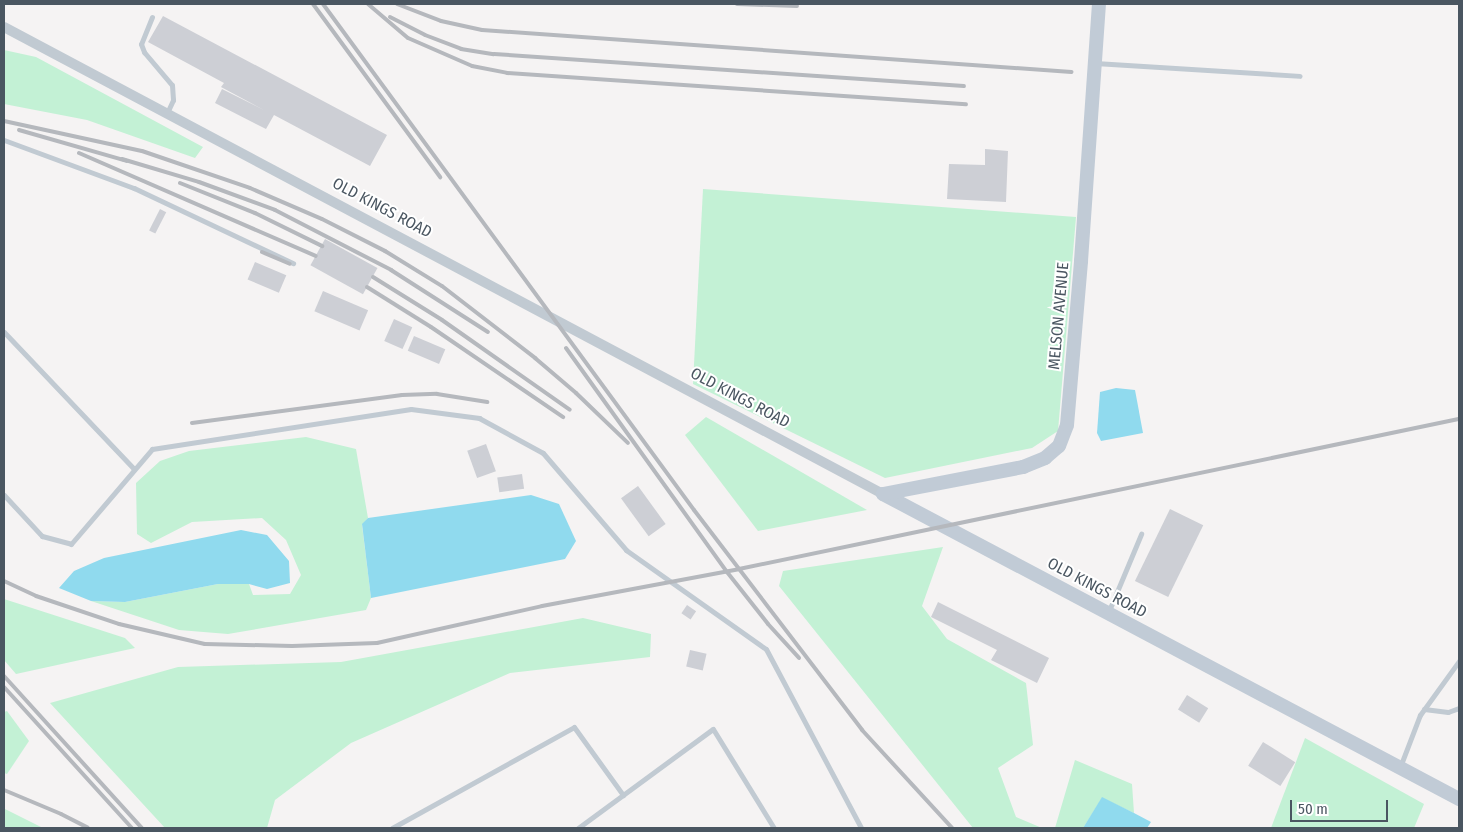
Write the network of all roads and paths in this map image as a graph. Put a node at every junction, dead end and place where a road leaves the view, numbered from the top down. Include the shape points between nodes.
1 (1099, 4) edge
2 (152, 17) dead end
3 (4, 27) edge
4 (1094, 63) junction
5 (1300, 76) dead end
6 (166, 114) junction
7 (4, 140) edge
8 (293, 263) dead end
9 (4, 332) edge
10 (134, 469) junction
11 (884, 494) junction
12 (4, 495) edge
13 (1141, 534) dead end
14 (1108, 613) junction
15 (1459, 661) edge
16 (1459, 708) edge
17 (1424, 709) junction
18 (1400, 767) junction
19 (623, 795) junction
20 (1459, 799) edge
21 (392, 828) edge
22 (578, 828) edge
23 (774, 828) edge
24 (861, 828) edge

1 - 4 street, MELSON AVENUE
2 - 6 lane via 141,44 172,85 172,100
3 - 6 street, OLD KINGS ROAD
4 - 5 lane
4 - 11 street, MELSON AVENUE via 1067,425 1059,446 1045,458 1023,466
6 - 11 street, OLD KINGS ROAD
7 - 8 lane via 134,188
9 - 10 lane
10 - 12 lane via 71,544 42,536
10 - 24 lane via 152,449 411,409 478,418 543,454 626,550 766,649
11 - 14 street, OLD KINGS ROAD
13 - 14 lane
14 - 18 street, OLD KINGS ROAD
15 - 17 lane
16 - 17 lane via 1448,712
17 - 18 lane
18 - 20 street, OLD KINGS ROAD
19 - 21 lane via 574,727
19 - 22 lane
19 - 23 lane via 713,729

